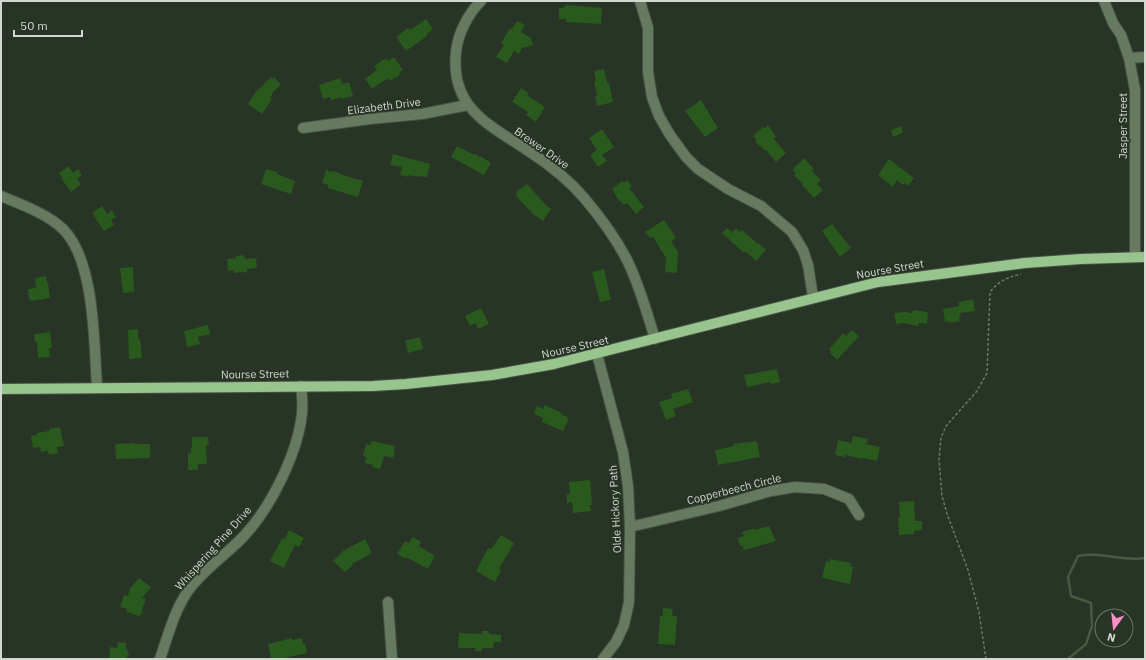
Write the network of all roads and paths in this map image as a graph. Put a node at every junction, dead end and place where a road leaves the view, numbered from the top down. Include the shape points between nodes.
1 (481, 1) edge
2 (640, 1) edge
3 (1104, 1) edge
4 (1145, 57) edge
5 (1129, 58) junction
6 (1140, 90) edge
7 (468, 105) junction
8 (303, 128) dead end
9 (1, 196) edge
10 (1140, 257) edge
11 (1025, 273) dead end
12 (814, 297) junction
13 (655, 339) junction
14 (597, 354) junction
15 (301, 386) junction
16 (97, 387) junction
17 (1, 389) edge
18 (859, 515) dead end
19 (630, 527) junction
20 (388, 602) dead end
21 (160, 659) edge
22 (392, 659) edge
23 (603, 659) edge
24 (986, 659) edge

1 - 7 street, Brewer Drive via 467,19 456,48 455,67
2 - 12 street via 648,28 650,89 659,116 670,135 683,154 698,169 728,189 761,206 792,232 808,264
3 - 5 street, Jasper Street
4 - 5 street
5 - 6 street, Jasper Street
6 - 10 street, Jasper Street
7 - 8 street, Elizabeth Drive via 422,114
7 - 13 street, Brewer Drive via 477,116 554,169 585,199 627,261 640,290
9 - 16 street via 53,221 75,245 87,282
10 - 12 main road, Nourse Street via 970,269 878,282
11 - 24 path via 1006,278 990,292 987,373 977,391 946,426 941,438 939,460 942,496 946,514 968,570 979,612
12 - 13 main road, Nourse Street
13 - 14 main road, Nourse Street
14 - 15 main road, Nourse Street via 535,368 476,376 387,385
14 - 19 street, Olde Hickory Path via 623,452
15 - 16 main road, Nourse Street
15 - 21 street, Whispering Pine Drive via 302,412 299,429 275,492 260,517 189,590 181,602
16 - 17 main road, Nourse Street
18 - 19 street, Copperbeech Circle via 849,499 824,489 795,488 771,491
19 - 23 street, Olde Hickory Path via 629,602 624,625 616,642
20 - 22 street

